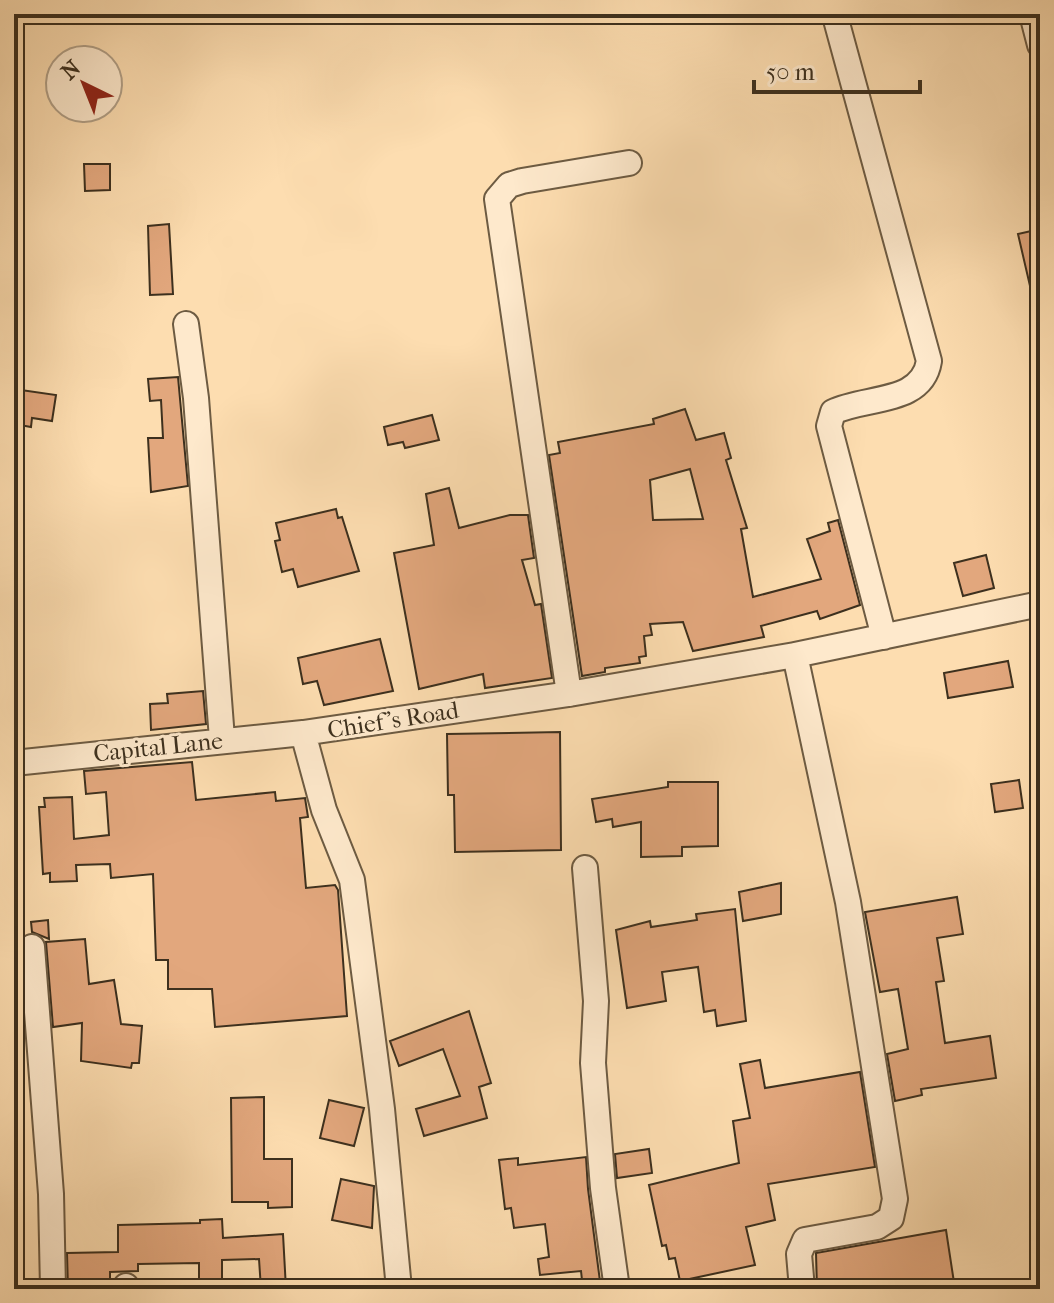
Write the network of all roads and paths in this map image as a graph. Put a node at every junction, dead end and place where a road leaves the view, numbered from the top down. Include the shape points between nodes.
1 (1032, 14) edge
2 (835, 16) dead end
3 (1040, 45) edge
4 (629, 163) dead end
5 (186, 324) dead end
6 (1040, 604) edge
7 (884, 637) junction
8 (795, 655) junction
9 (569, 694) junction
10 (303, 733) junction
11 (222, 739) junction
12 (14, 763) edge
13 (585, 868) dead end
14 (32, 947) dead end
15 (53, 1289) edge
16 (399, 1289) edge
17 (617, 1289) edge
18 (802, 1289) edge

1 - 3 street
2 - 7 street via 929,361 919,385 902,394 848,404 833,412 829,426
4 - 9 street via 522,181 509,185 497,199
5 - 11 street
6 - 7 street, Chief's Road
7 - 8 street, Chief's Road
8 - 9 street, Chief's Road
8 - 18 street via 848,902 895,1199 891,1218 877,1227 805,1240 799,1254
9 - 10 street, Chief's Road
10 - 11 street, Capital Lane
10 - 16 street, Chief's Road via 324,810 352,880
11 - 12 street, Capital Lane
13 - 17 street via 596,1001 593,1063
14 - 15 street via 51,1179

